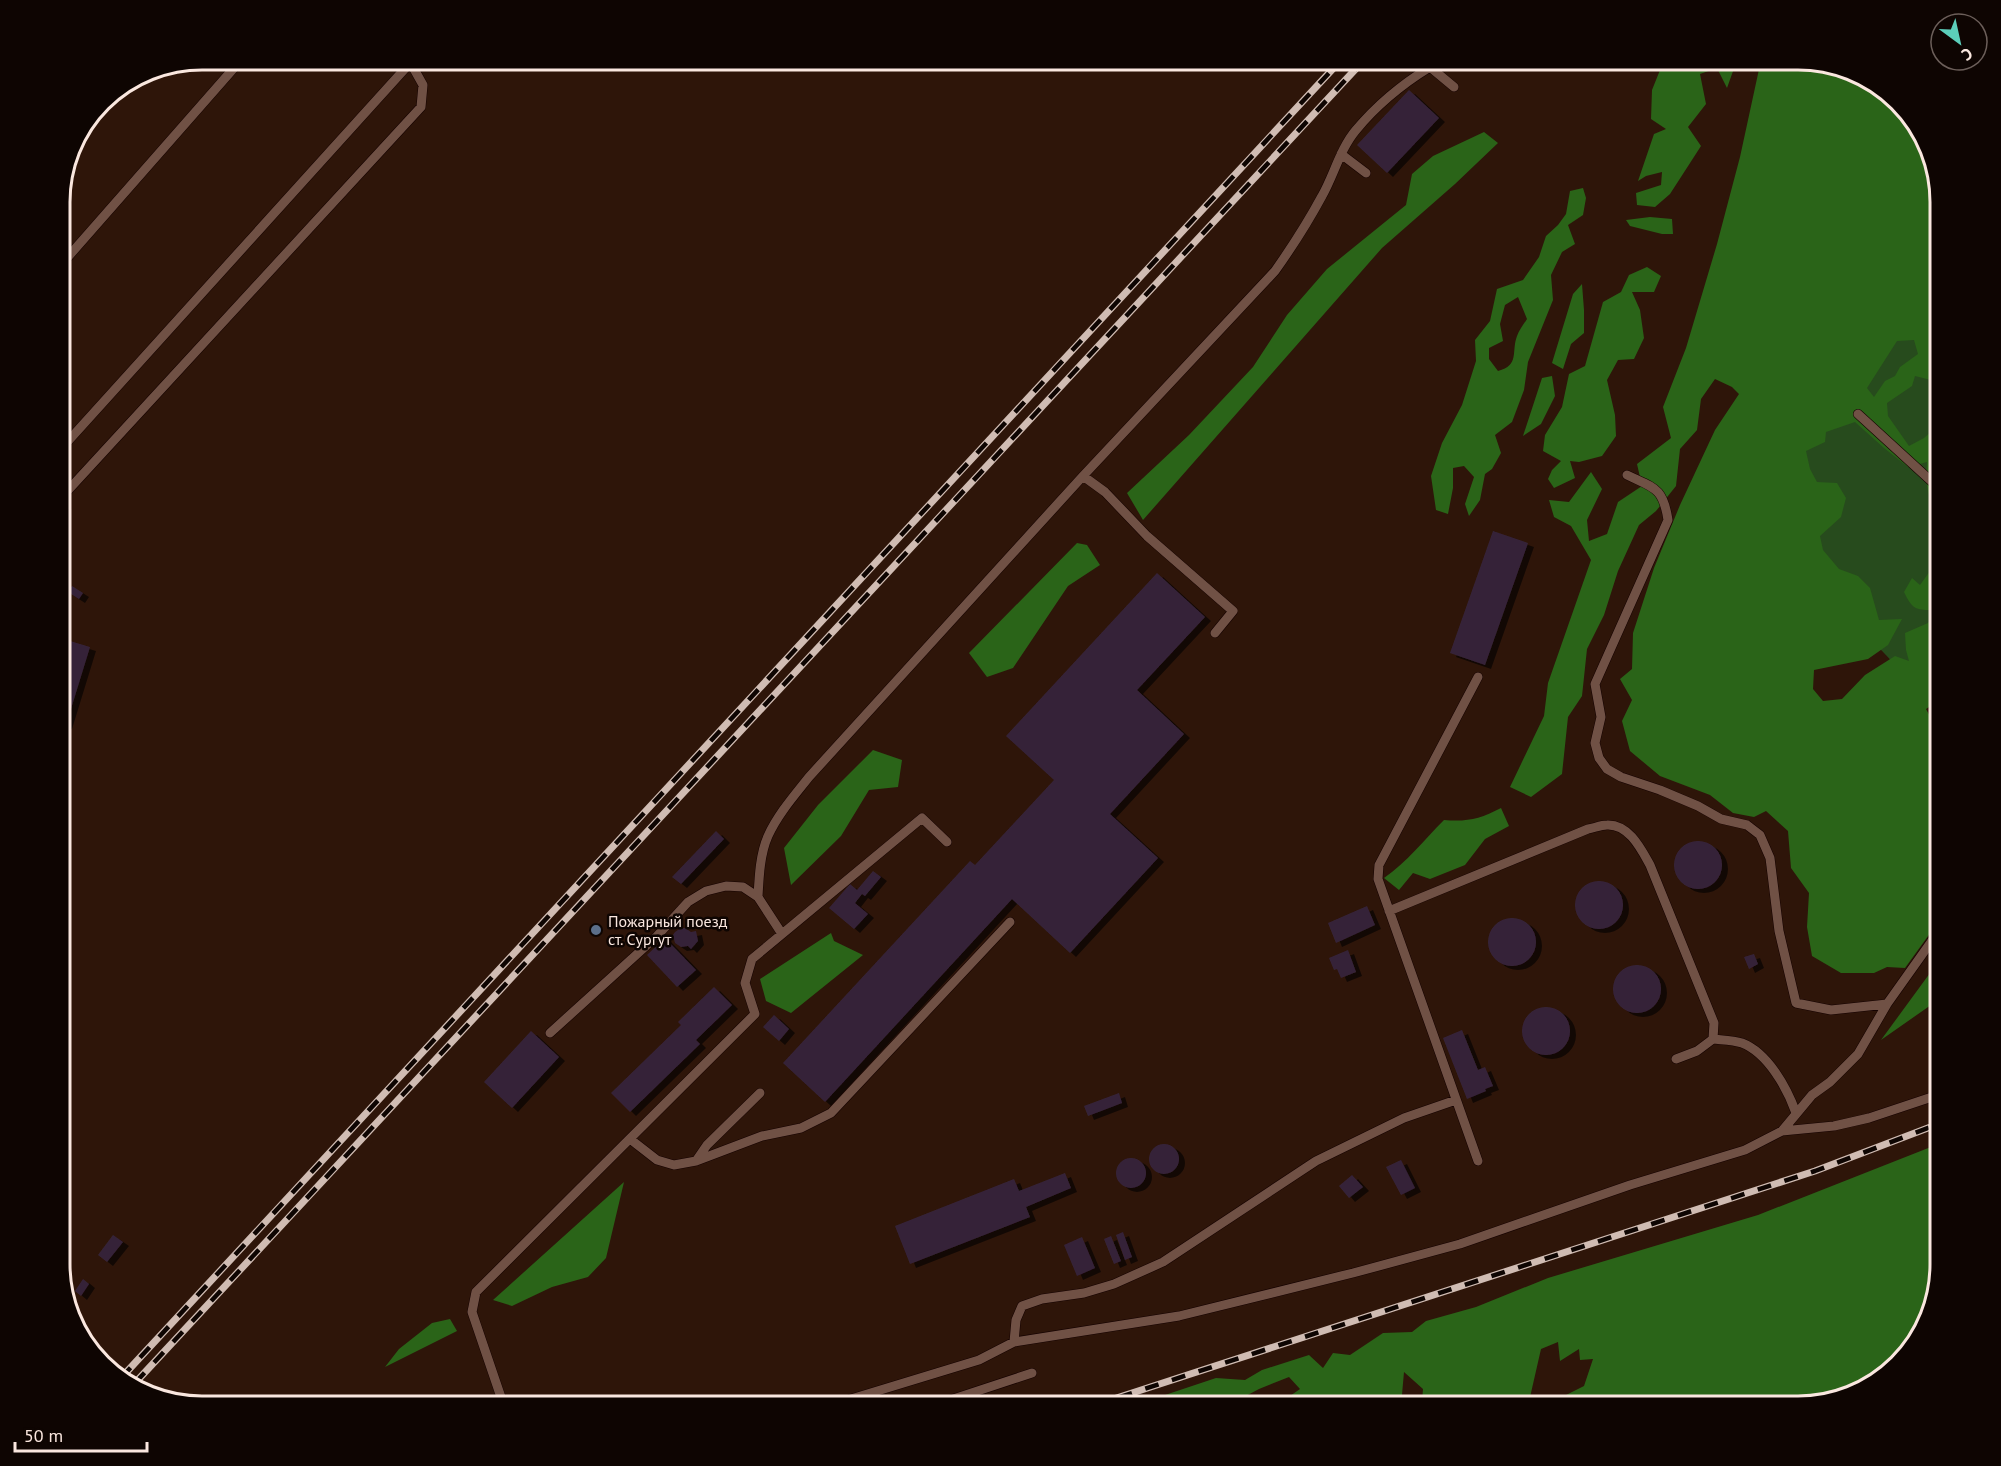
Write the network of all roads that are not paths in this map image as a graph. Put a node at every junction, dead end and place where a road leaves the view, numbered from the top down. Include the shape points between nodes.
1 (232, 70) edge
2 (402, 70) edge
3 (415, 70) edge
4 (1424, 70) edge
5 (1438, 70) edge
6 (1454, 87) dead end
7 (1341, 154) junction
8 (1366, 173) dead end
9 (71, 253) edge
10 (1857, 414) dead end
11 (71, 438) edge
12 (1627, 475) dead end
13 (1083, 476) junction
14 (1930, 480) edge
15 (71, 487) edge
16 (1215, 633) dead end
17 (1478, 677) dead end
18 (947, 842) dead end
19 (758, 897) junction
20 (1389, 911) junction
21 (1010, 922) dead end
22 (782, 934) junction
23 (1930, 943) edge
24 (1887, 1004) junction
25 (550, 1033) dead end
26 (1713, 1039) junction
27 (1676, 1059) dead end
28 (760, 1093) dead end
29 (1930, 1098) edge
30 (1456, 1100) junction
31 (1796, 1113) junction
32 (1782, 1131) junction
33 (630, 1139) junction
34 (696, 1161) junction
35 (1478, 1161) dead end
36 (1014, 1342) junction
37 (1032, 1373) dead end
38 (501, 1396) edge
39 (861, 1396) edge
40 (962, 1396) edge

1 - 9 lane
2 - 11 lane
3 - 15 lane via 423,85 421,107
4 - 7 lane via 1355,131
5 - 6 lane
7 - 8 lane
7 - 13 lane via 1323,194 1275,271
10 - 14 lane
12 - 24 lane via 1655,489 1665,501 1668,520 1595,684 1601,717 1595,743 1599,758 1607,769 1621,777 1660,790 1721,819 1747,825 1760,835 1770,858 1779,931 1796,1003 1831,1010
13 - 16 lane via 1106,492 1147,536 1233,611
13 - 19 lane via 809,777 781,813 767,838
17 - 20 lane via 1379,865 1378,879
18 - 22 lane via 922,818
19 - 22 lane
19 - 25 lane via 743,887 726,886 706,891 688,902 657,936
20 - 26 lane via 1588,829 1609,825 1622,829 1637,841 1650,865 1714,1023
20 - 30 lane
21 - 34 lane via 831,1113 801,1128 762,1136
22 - 33 lane via 752,959 745,983 755,1014
23 - 24 lane
24 - 31 lane via 1858,1054
26 - 27 lane
26 - 31 lane via 1742,1044 1762,1057 1781,1079
28 - 34 lane
29 - 32 lane via 1834,1126
30 - 35 lane
30 - 36 lane via 1404,1118 1316,1161 1162,1262 1114,1284 1022,1306
31 - 32 lane
32 - 36 lane via 1745,1150 1460,1244 1353,1274 1179,1316
33 - 34 lane via 657,1160 674,1165
33 - 38 lane via 476,1292 472,1312
36 - 39 lane via 979,1360
37 - 40 lane

